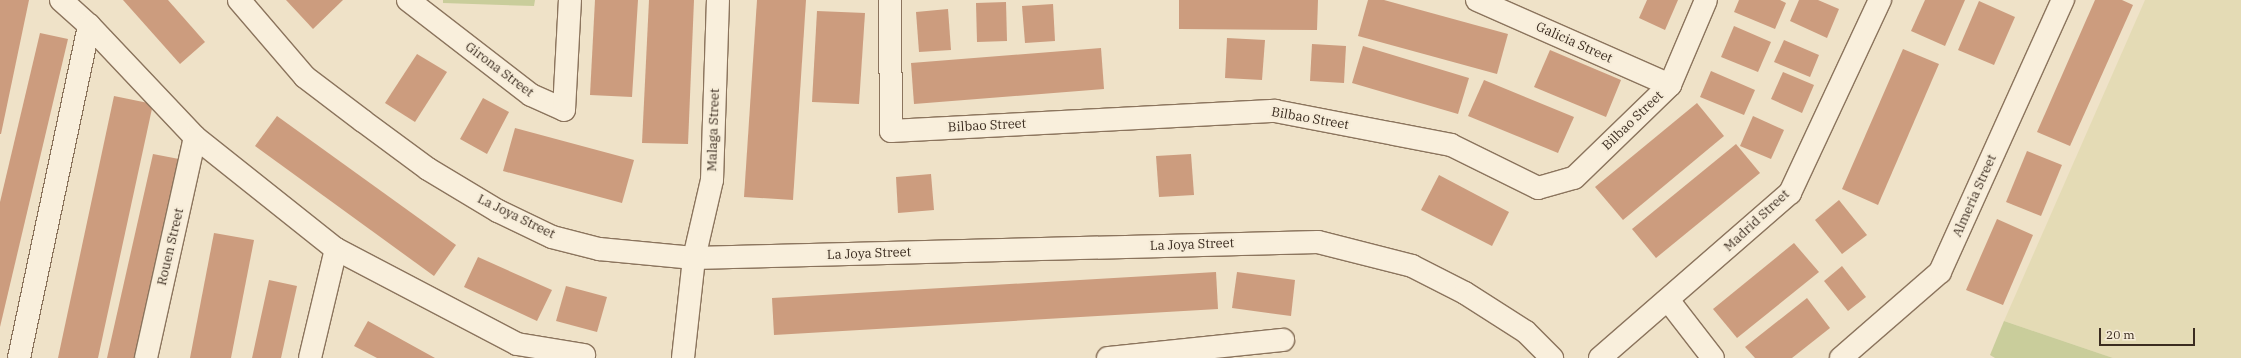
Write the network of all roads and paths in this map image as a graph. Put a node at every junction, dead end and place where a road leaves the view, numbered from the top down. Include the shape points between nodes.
1 (61, 0) edge
2 (238, 0) edge
3 (408, 0) edge
4 (570, 0) edge
5 (718, 0) edge
6 (890, 0) edge
7 (1477, 0) edge
8 (1706, 0) edge
9 (1880, 0) edge
10 (2063, 0) edge
11 (90, 25) junction
12 (1670, 85) junction
13 (195, 137) junction
14 (336, 249) junction
15 (694, 258) junction
16 (1668, 300) junction
17 (1283, 340) dead end
18 (516, 351) edge
19 (584, 355) dead end
20 (19, 358) edge
21 (146, 358) edge
22 (310, 358) edge
23 (683, 358) edge
24 (1108, 358) edge
25 (1132, 358) edge
26 (1552, 358) edge
27 (1600, 358) edge
28 (1713, 358) edge
29 (1841, 358) edge

1 - 11 street
2 - 15 street, La Joya Street via 305,76 428,168 498,211 552,236 599,249
3 - 4 street, Girona Street via 531,95 564,110
5 - 15 street, Malaga Street via 712,180
6 - 12 street, Bilbao Street via 891,131 1274,111 1451,145 1538,188 1574,178
7 - 12 street, Galicia Street
8 - 12 street, Bilbao Street
9 - 16 street, Madrid Street via 1790,193
10 - 29 street, Almeria Street via 1940,272
11 - 13 street
11 - 20 street
13 - 14 street
13 - 21 street, Rouen Street
14 - 18 street
14 - 22 street
15 - 23 street, Malaga Street
15 - 26 street, La Joya Street via 1318,242 1412,266 1465,293 1526,332
16 - 27 street, Madrid Street
16 - 28 street
17 - 25 street
18 - 19 street
24 - 25 street

